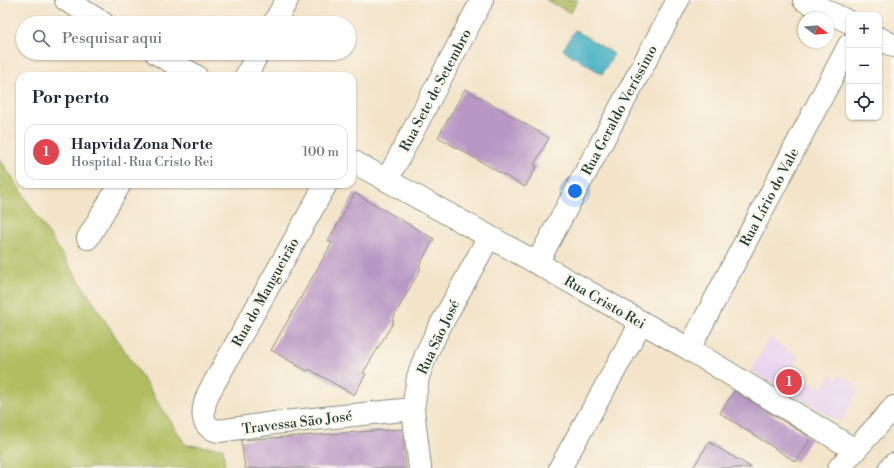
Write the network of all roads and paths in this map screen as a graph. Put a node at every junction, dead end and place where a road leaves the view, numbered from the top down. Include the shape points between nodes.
1 (287, 0) edge
2 (482, 0) edge
3 (678, 0) edge
4 (804, 0) edge
5 (78, 3) edge
6 (94, 16) edge
7 (278, 16) edge
8 (846, 21) edge
9 (882, 40) edge
10 (894, 46) edge
11 (847, 48) edge
12 (167, 60) edge
13 (254, 60) edge
14 (186, 72) edge
15 (248, 72) edge
16 (356, 164) edge
17 (387, 180) junction
18 (118, 188) edge
19 (324, 188) edge
20 (489, 237) junction
21 (88, 238) dead end
22 (537, 263) junction
23 (641, 323) junction
24 (689, 350) junction
25 (205, 402) joint
26 (894, 407) edge
27 (413, 409) junction
28 (855, 450) junction
29 (894, 464) edge
30 (420, 468) edge
31 (560, 468) edge
32 (840, 468) edge
33 (890, 468) edge

1 - 7 main road
2 - 17 main road, Rua Sete de Setembro
3 - 22 main road, Rua Geraldo Veríssimo
4 - 8 main road
5 - 6 main road
9 - 10 main road
11 - 24 main road, Rua Lírio do Vale
12 - 14 main road
13 - 15 main road
16 - 17 main road, Rua Cristo Rei
17 - 20 main road, Rua Cristo Rei
18 - 21 main road
19 - 25 main road, Rua do Mangueirão
20 - 22 main road, Rua Cristo Rei
20 - 27 main road, Rua São José via 427,352 418,377
22 - 23 main road, Rua Cristo Rei
23 - 24 main road, Rua Cristo Rei
23 - 31 main road
24 - 28 main road, Rua Cristo Rei
25 - 27 main road, Travessa São José via 204,420 211,429 219,431
26 - 28 main road
27 - 30 main road, Rua São José
28 - 32 main road
29 - 33 main road

